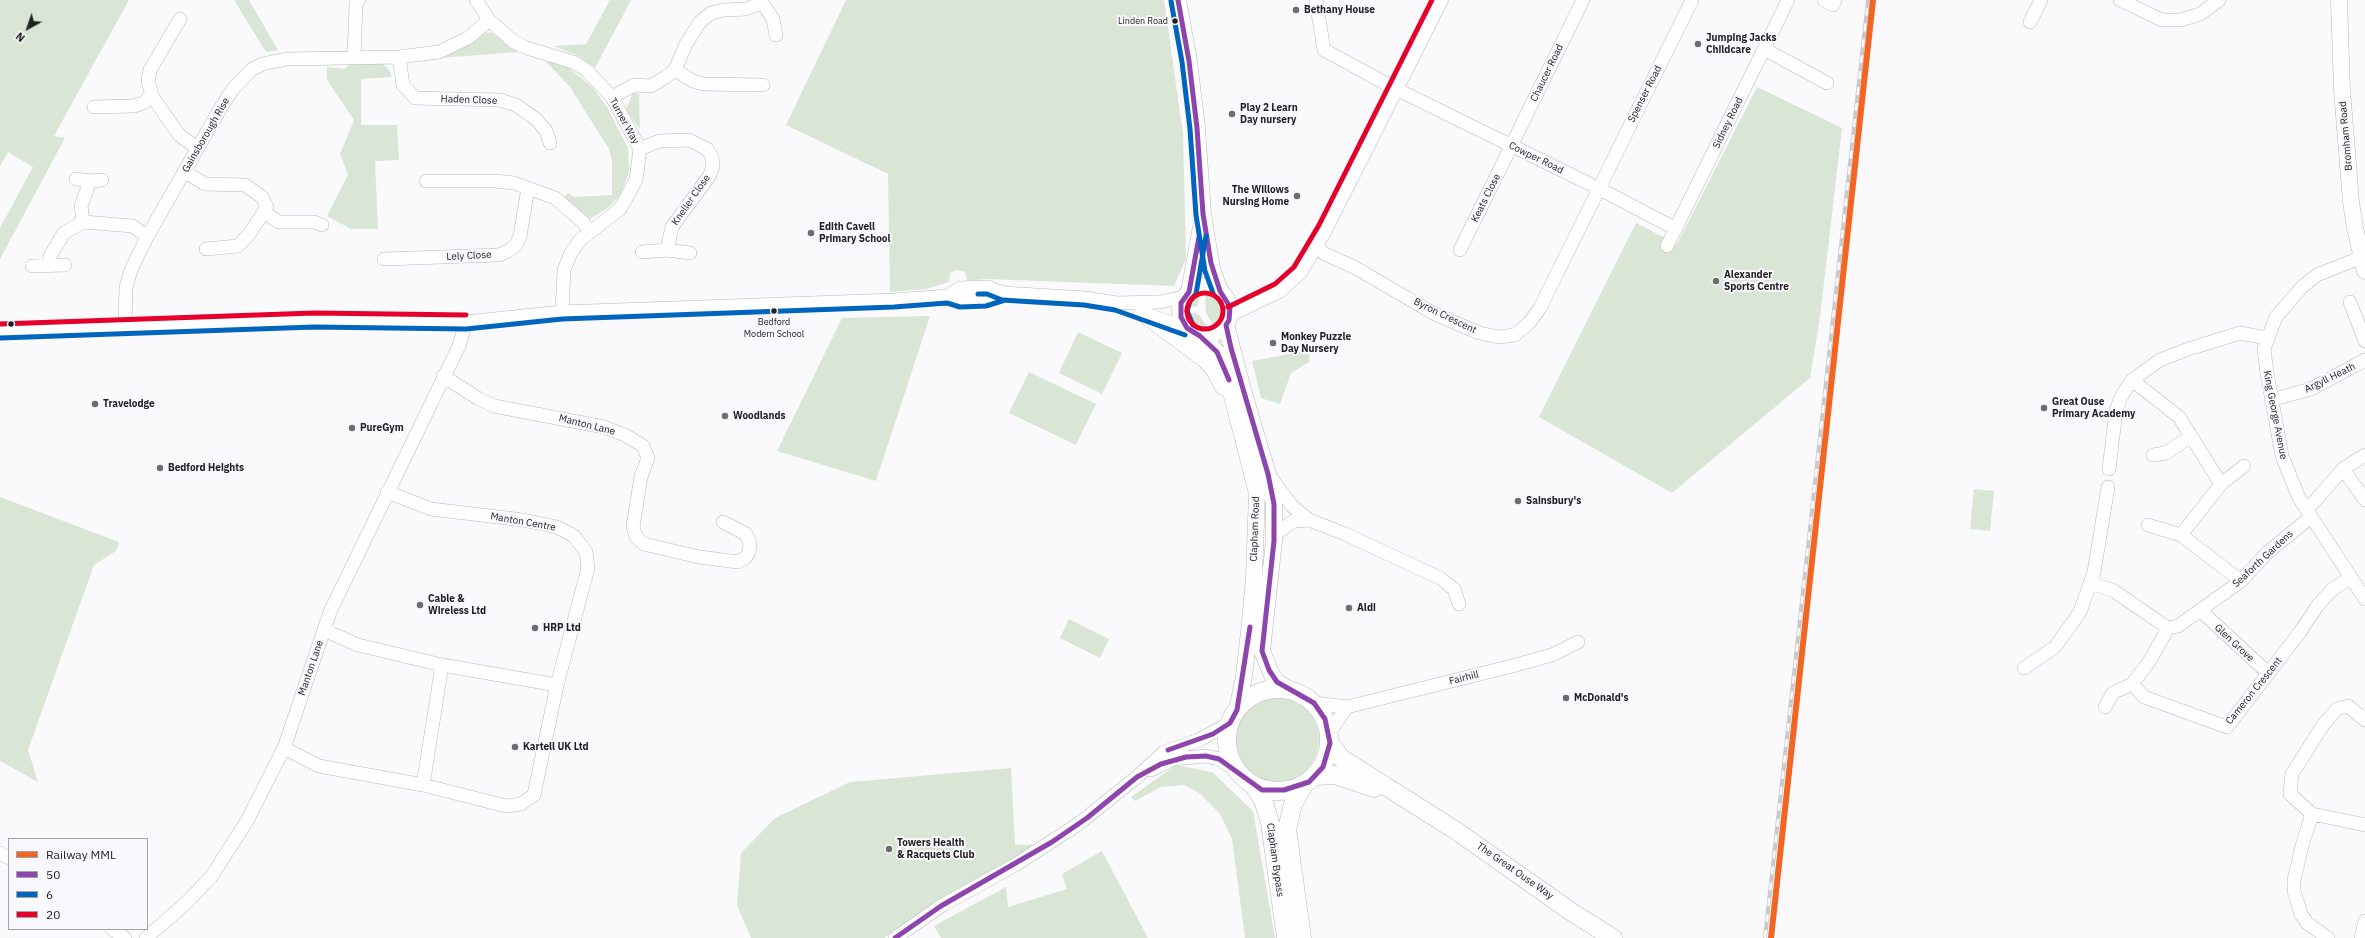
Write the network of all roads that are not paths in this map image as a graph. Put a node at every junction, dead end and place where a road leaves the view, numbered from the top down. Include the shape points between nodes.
1 (476, 0) edge
2 (1178, 0) edge
3 (1316, 0) edge
4 (1440, 0) edge
5 (1583, 0) edge
6 (1692, 0) edge
7 (1788, 0) edge
8 (1824, 0) edge
9 (1835, 0) edge
10 (2041, 0) edge
11 (2120, 0) edge
12 (2219, 0) edge
13 (2339, 0) edge
14 (356, 1) edge
15 (761, 1) edge
16 (180, 19) dead end
17 (489, 20) junction
18 (2030, 22) dead end
19 (776, 35) dead end
20 (1764, 50) junction
21 (354, 57) junction
22 (399, 57) junction
23 (675, 70) junction
24 (1827, 83) dead end
25 (755, 88) dead end
26 (1396, 88) junction
27 (152, 96) junction
28 (612, 97) junction
29 (100, 104) dead end
30 (550, 143) dead end
31 (1512, 146) junction
32 (197, 148) junction
33 (640, 149) junction
34 (185, 172) junction
35 (76, 179) dead end
36 (426, 181) dead end
37 (528, 188) junction
38 (1598, 188) junction
39 (265, 213) junction
40 (1203, 214) junction
41 (83, 222) junction
42 (322, 225) dead end
43 (1676, 229) junction
44 (589, 232) junction
45 (147, 236) junction
46 (1314, 245) junction
47 (1667, 246) dead end
48 (206, 249) dead end
49 (667, 250) junction
50 (1460, 250) dead end
51 (642, 252) dead end
52 (690, 253) dead end
53 (384, 259) dead end
54 (2363, 264) edge
55 (50, 265) junction
56 (65, 265) dead end
57 (32, 266) dead end
58 (1222, 293) junction
59 (1187, 295) junction
60 (1254, 302) junction
61 (2350, 302) dead end
62 (1117, 303) junction
63 (562, 312) junction
64 (1142, 313) junction
65 (1228, 319) junction
66 (466, 322) junction
67 (126, 326) junction
68 (0, 330) edge
69 (1194, 332) junction
70 (2267, 338) junction
71 (2365, 341) edge
72 (2365, 360) edge
73 (443, 376) junction
74 (2132, 380) junction
75 (2272, 400) junction
76 (1233, 401) junction
77 (2191, 436) junction
78 (2153, 455) dead end
79 (2365, 455) edge
80 (2244, 466) dead end
81 (2109, 469) dead end
82 (2343, 469) junction
83 (1268, 474) junction
84 (2221, 484) junction
85 (2108, 487) dead end
86 (387, 492) junction
87 (2365, 500) edge
88 (1298, 512) junction
89 (2309, 514) junction
90 (1275, 520) junction
91 (1309, 520) junction
92 (724, 522) dead end
93 (2148, 525) dead end
94 (2181, 535) junction
95 (1274, 541) junction
96 (2350, 577) junction
97 (1254, 578) junction
98 (2241, 581) junction
99 (2091, 583) junction
100 (2365, 599) edge
101 (1459, 604) dead end
102 (2201, 611) junction
103 (2168, 628) junction
104 (324, 630) junction
105 (1578, 642) dead end
106 (442, 665) junction
107 (2024, 668) dead end
108 (2268, 674) junction
109 (2132, 684) junction
110 (557, 685) junction
111 (1291, 690) junction
112 (1314, 703) junction
113 (1348, 707) junction
114 (2104, 707) dead end
115 (1233, 716) junction
116 (2365, 720) edge
117 (1330, 738) junction
118 (284, 748) junction
119 (1237, 771) junction
120 (1137, 777) junction
121 (1310, 780) junction
122 (423, 785) junction
123 (1253, 786) junction
124 (1416, 806) junction
125 (2312, 814) junction
126 (2365, 825) edge
127 (2365, 921) edge
128 (113, 930) edge
129 (124, 938) edge
130 (146, 938) edge
131 (895, 938) edge
132 (1286, 938) edge
133 (1302, 938) edge
134 (1613, 938) edge
135 (2328, 938) edge
136 (2361, 938) edge

1 - 17 street, Turner Way
2 - 40 main road via 1197,128
3 - 26 street, Cowper Road via 1324,50
4 - 26 main road
5 - 31 street, Chaucer Road
6 - 38 street, Spenser Road
7 - 20 street, Sidney Road
8 - 9 street via 1832,5
10 - 18 street
11 - 12 street via 2162,20 2181,20 2200,14
13 - 54 main road, Bromham Road via 2342,90 2351,202
14 - 21 street
15 - 19 street via 773,19
15 - 23 street via 746,9 711,13 700,22 686,44
16 - 27 street via 150,70 148,81
17 - 22 street, Gainsborough Rise via 468,38 439,52
17 - 28 street, Turner Way via 514,42 576,63 598,80
20 - 24 street
20 - 43 street, Sidney Road
21 - 22 street, Gainsborough Rise
21 - 32 street, Gainsborough Rise via 287,59 262,64 251,70 233,89
22 - 30 street, Haden Close via 403,85 415,98 500,100 516,104 537,120 546,131
23 - 25 street via 702,84
23 - 28 street via 651,86 634,85
26 - 31 street, Cowper Road
26 - 46 main road
27 - 29 street via 134,106
27 - 32 street via 178,135
28 - 33 street, Turner Way
31 - 38 street, Cowper Road
31 - 50 street, Keats Close
32 - 34 street, Gainsborough Rise
33 - 44 street, Turner Way via 636,180 629,195 617,212
33 - 49 street, Kneller Close via 659,141 689,140 703,146 712,157 710,175 672,228
34 - 39 street via 205,184 230,183 249,187 262,197 267,207
34 - 45 street, Gainsborough Rise
35 - 41 street via 96,181 81,206
36 - 37 street via 495,181
37 - 44 street via 556,198 583,222
37 - 53 street, Lely Close via 520,236 516,245 508,251 499,255
38 - 43 street, Cowper Road
38 - 46 street, Byron Crescent via 1540,308 1529,323 1515,335 1499,337 1479,333 1433,313 1354,267 1325,254
39 - 42 street via 279,222 314,222
39 - 48 street via 238,246
40 - 58 main road via 1212,269
40 - 59 main road
41 - 45 street via 133,226
41 - 55 street via 64,233 50,256
43 - 47 street, Sidney Road
44 - 63 street, Turner Way via 575,246 564,270
45 - 67 street, Gainsborough Rise via 126,287
46 - 60 main road via 1300,271 1280,290
49 - 51 street
49 - 52 street
54 - 70 street, King George Avenue via 2316,275 2276,317
55 - 56 street
55 - 57 street
58 - 59 main road via 1202,287
58 - 60 main road
58 - 65 main road
59 - 62 street via 1160,302
59 - 69 main road via 1180,311
60 - 65 main road
61 - 71 street
62 - 63 street via 1085,298 1002,293 986,299 960,300 948,296
62 - 64 street
63 - 66 street
64 - 69 street
64 - 76 main road via 1205,360
65 - 69 main road via 1216,335
65 - 83 main road, Clapham Road via 1242,390
66 - 67 street via 314,320
66 - 73 street, Manton Lane via 459,346
67 - 68 street
69 - 76 main road, Clapham Road via 1220,358 1231,386
70 - 74 street via 2240,333 2160,360
70 - 75 street, King George Avenue via 2264,349
72 - 75 street, Argyll Heath via 2311,389
73 - 86 street, Manton Lane
73 - 92 street, Manton Lane via 494,406 604,427 625,435 643,446 648,458 641,477 633,526 636,537 644,544 699,557 738,562 746,558 750,543 746,534
74 - 77 street via 2179,417
74 - 81 street via 2116,410
75 - 89 street, King George Avenue via 2282,456 2299,498
76 - 97 main road, Clapham Road via 1257,493
77 - 78 street via 2166,453
77 - 84 street
79 - 82 street, Seaforth Gardens
80 - 84 street
82 - 87 street
82 - 89 street, Seaforth Gardens
83 - 88 street
83 - 90 main road, Clapham Road
84 - 94 street
85 - 99 street
86 - 104 street, Manton Lane via 330,612
86 - 110 street, Manton Centre via 431,509 523,520 557,527 574,536 586,552 588,568
88 - 90 street via 1289,510
88 - 91 street
89 - 96 street, King George Avenue
89 - 98 street, Seaforth Gardens
90 - 95 main road, Clapham Road
90 - 97 main road via 1268,529 1263,562
91 - 95 street via 1288,524 1277,533
91 - 101 street via 1351,536 1440,578 1454,589
93 - 94 street
94 - 98 street
95 - 111 main road, Clapham Road via 1262,651 1277,682
96 - 100 street, King George Avenue
96 - 108 street, Cameron Crescent via 2318,605
97 - 115 main road, Clapham Road via 1244,676
98 - 102 street, Seaforth Gardens
99 - 103 street via 2114,591
99 - 107 street via 2080,612 2055,647
102 - 103 street, Seaforth Gardens via 2178,626
102 - 108 street, Glen Grove
103 - 109 street
104 - 106 street via 358,645
104 - 118 street, Manton Lane
105 - 113 street, Fairhill via 1552,654 1512,666
106 - 110 street
106 - 122 street
108 - 109 street, Cameron Crescent via 2227,727 2144,696
109 - 114 street via 2113,693
110 - 122 street, Manton Centre via 534,795 522,804 506,806
111 - 112 highway
111 - 115 highway via 1261,692 1247,699
112 - 113 street, Fairhill
112 - 117 highway via 1325,719
113 - 117 street
115 - 119 highway via 1226,743
115 - 120 street via 1198,740 1164,752
116 - 125 street via 2348,706 2337,709 2323,724 2292,774 2290,794
117 - 121 highway via 1323,766
117 - 124 highway, The Great Ouse Way via 1341,758
118 - 122 street, Manton Centre via 319,766
118 - 130 street, Manton Lane via 248,821 220,864 186,903
119 - 120 street via 1219,759 1206,756 1186,757 1161,764
119 - 123 highway
120 - 131 street via 1060,837 941,906
121 - 123 highway via 1274,790 1262,790
121 - 124 highway, The Great Ouse Way via 1335,775
121 - 133 highway, Clapham Bypass via 1293,804 1287,829
123 - 132 highway, Clapham Bypass via 1263,800 1270,822
124 - 134 highway, The Great Ouse Way
125 - 126 street
125 - 135 street via 2294,880 2294,891 2301,914 2307,923
127 - 136 street
128 - 129 street

